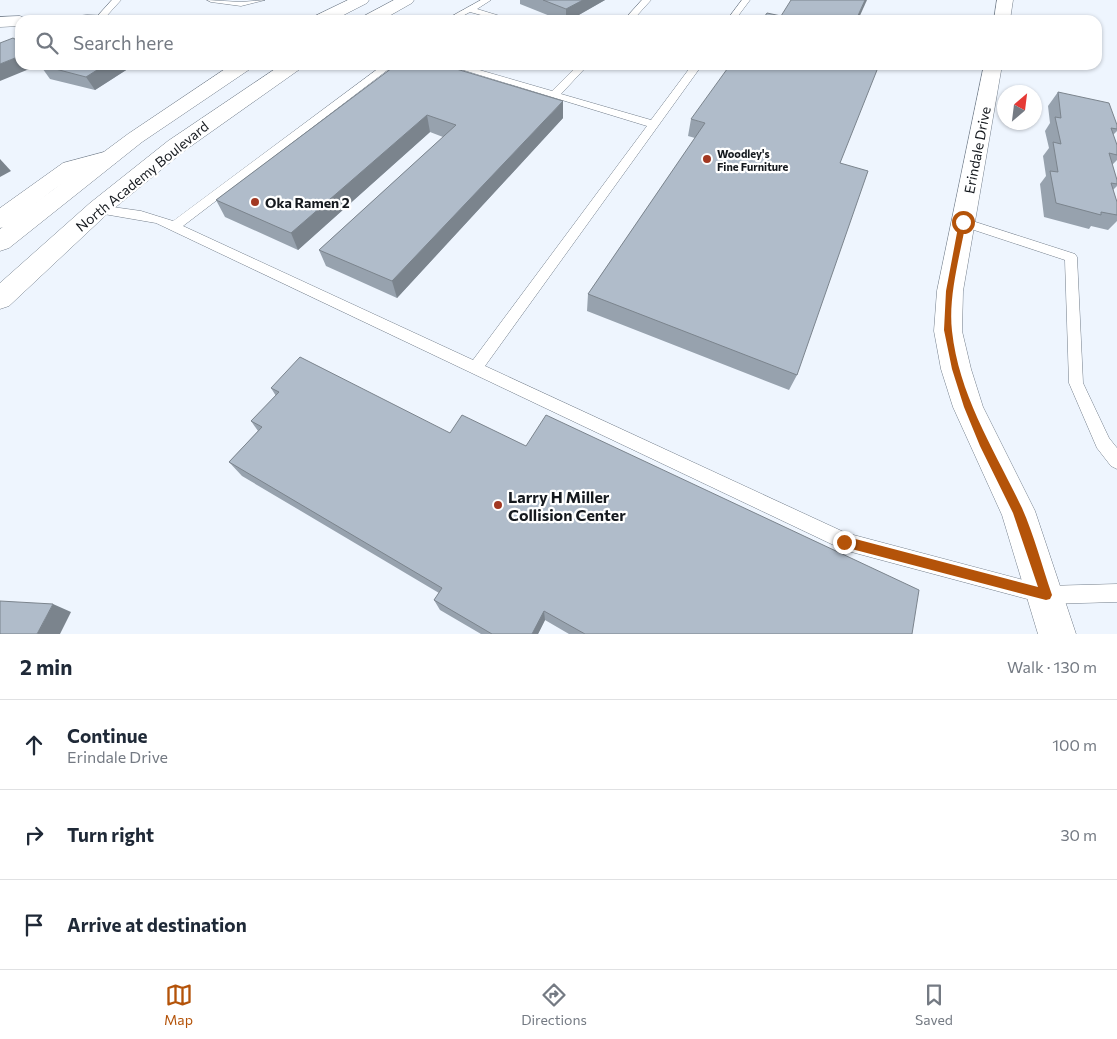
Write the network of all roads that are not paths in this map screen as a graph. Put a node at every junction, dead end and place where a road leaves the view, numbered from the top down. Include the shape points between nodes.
1 (117, 0) edge
2 (211, 0) edge
3 (261, 0) edge
4 (361, 0) edge
5 (406, 0) edge
6 (487, 0) edge
7 (647, 0) edge
8 (746, 0) edge
9 (1005, 0) edge
10 (468, 10) junction
11 (103, 15) edge
12 (330, 15) edge
13 (379, 15) edge
14 (458, 15) edge
15 (489, 15) edge
16 (633, 15) edge
17 (734, 15) edge
18 (1003, 15) edge
19 (0, 22) edge
20 (15, 22) edge
21 (235, 70) edge
22 (259, 70) edge
23 (286, 70) edge
24 (382, 70) edge
25 (469, 70) edge
26 (578, 70) edge
27 (693, 70) edge
28 (992, 70) edge
29 (554, 95) junction
30 (653, 124) junction
31 (108, 158) junction
32 (98, 209) junction
33 (0, 220) edge
34 (963, 222) junction
35 (174, 226) junction
36 (0, 242) edge
37 (0, 299) edge
38 (475, 368) junction
39 (1117, 461) edge
40 (1117, 593) edge
41 (1046, 595) junction
42 (1057, 634) edge

1 - 11 lane
2 - 3 lane via 241,4
4 - 12 main road
5 - 13 main road
6 - 10 lane
7 - 16 lane
8 - 17 lane
9 - 18 main road
10 - 14 lane
10 - 15 lane
19 - 20 main road
21 - 31 main road
22 - 32 main road via 179,122 96,186 94,194
23 - 32 main road, North Academy Boulevard via 176,146
24 - 35 lane
25 - 29 lane
26 - 29 lane
27 - 30 lane
28 - 34 main road, Erindale Drive
29 - 30 lane
30 - 38 lane
31 - 33 main road via 71,168
31 - 36 main road
32 - 35 lane via 141,214
32 - 37 main road, North Academy Boulevard
34 - 39 lane via 1071,257 1076,383 1103,442
34 - 41 main road, Erindale Drive via 950,291 948,330 956,369 985,446 1018,511
35 - 38 lane
38 - 41 lane via 844,542
40 - 41 lane
41 - 42 main road, Erindale Drive

